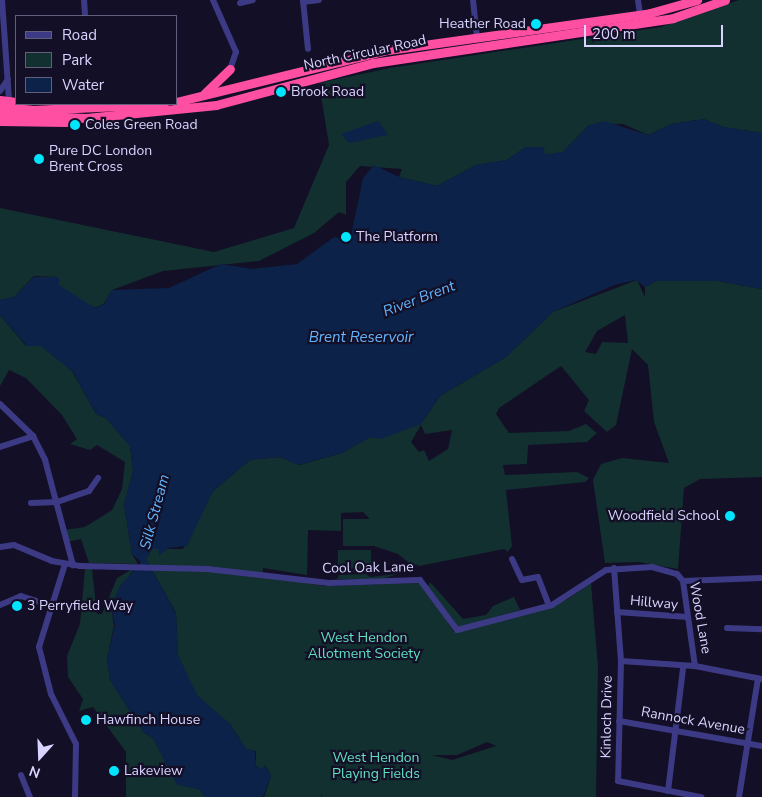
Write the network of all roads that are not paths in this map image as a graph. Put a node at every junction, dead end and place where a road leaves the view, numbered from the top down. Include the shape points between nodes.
1 (2, 0) edge
2 (84, 0) edge
3 (213, 0) edge
4 (253, 0) edge
5 (319, 0) edge
6 (473, 0) edge
7 (638, 0) edge
8 (697, 0) edge
9 (724, 0) edge
10 (303, 1) edge
11 (240, 3) dead end
12 (640, 14) junction
13 (85, 15) edge
14 (477, 36) junction
15 (308, 49) dead end
16 (230, 69) junction
17 (8, 78) junction
18 (249, 86) junction
19 (0, 91) edge
20 (198, 98) junction
21 (178, 102) edge
22 (10, 105) edge
23 (80, 105) edge
24 (148, 105) edge
25 (0, 107) edge
26 (101, 108) junction
27 (0, 114) edge
28 (86, 118) junction
29 (0, 121) edge
30 (0, 404) edge
31 (33, 436) junction
32 (0, 447) edge
33 (98, 478) dead end
34 (57, 502) junction
35 (31, 503) dead end
36 (0, 547) edge
37 (512, 559) dead end
38 (65, 564) junction
39 (73, 565) junction
40 (641, 566) joint
41 (614, 568) junction
42 (762, 578) edge
43 (683, 581) junction
44 (0, 605) edge
45 (52, 606) junction
46 (548, 606) junction
47 (617, 612) junction
48 (688, 617) junction
49 (727, 628) dead end
50 (762, 629) edge
51 (621, 661) junction
52 (695, 666) junction
53 (683, 669) junction
54 (760, 679) edge
55 (619, 721) junction
56 (675, 730) junction
57 (748, 743) junction
58 (762, 746) edge
59 (20, 775) dead end
60 (668, 791) junction
61 (76, 796) edge
62 (30, 797) edge
63 (701, 797) edge
64 (739, 797) edge

1 - 17 street
2 - 13 street
3 - 16 street via 236,52
4 - 11 street
5 - 10 street
6 - 14 street
7 - 12 street
8 - 12 highway, North Circular Road
9 - 28 highway, North Circular Road via 673,18 373,63 216,105
10 - 15 street
12 - 14 highway, North Circular Road
14 - 18 highway, North Circular Road via 356,57
16 - 18 highway via 233,80
16 - 20 highway via 222,82
17 - 19 street
17 - 22 street
18 - 20 highway, North Circular Road
20 - 21 highway, North Circular Road
22 - 25 highway
22 - 26 highway
22 - 27 highway
22 - 28 highway, North Circular Road
23 - 26 highway
24 - 26 highway
28 - 29 highway via 54,124
30 - 31 street
31 - 32 street
31 - 34 street
33 - 34 street via 89,490
34 - 35 street
34 - 39 street
36 - 38 street, Cool Oak Lane via 14,545
37 - 46 street via 522,580 538,577
38 - 39 street, Cool Oak Lane
38 - 45 street
39 - 46 street, Cool Oak Lane via 272,574 329,583 420,580 457,630
40 - 41 street, Cool Oak Lane
40 - 43 street, Wood Lane via 673,572
41 - 46 street, Cool Oak Lane
41 - 47 street, Kinloch Drive
42 - 43 street
43 - 48 street, Wood Lane
44 - 45 street via 21,596
45 - 61 street via 39,647 51,694 76,744
47 - 48 street, Hillway
47 - 51 street, Kinloch Drive
48 - 52 street, Wood Lane
49 - 50 street
51 - 53 street
51 - 55 street, Kinloch Drive
52 - 53 street
52 - 54 street, Wood Lane
53 - 56 street
54 - 57 street
55 - 56 street, Rannock Avenue
55 - 60 street, Kinloch Drive via 618,781
56 - 57 street, Rannock Avenue
56 - 60 street
57 - 58 street, Rannock Avenue
57 - 64 street
59 - 62 street
60 - 63 street, Kinloch Drive

